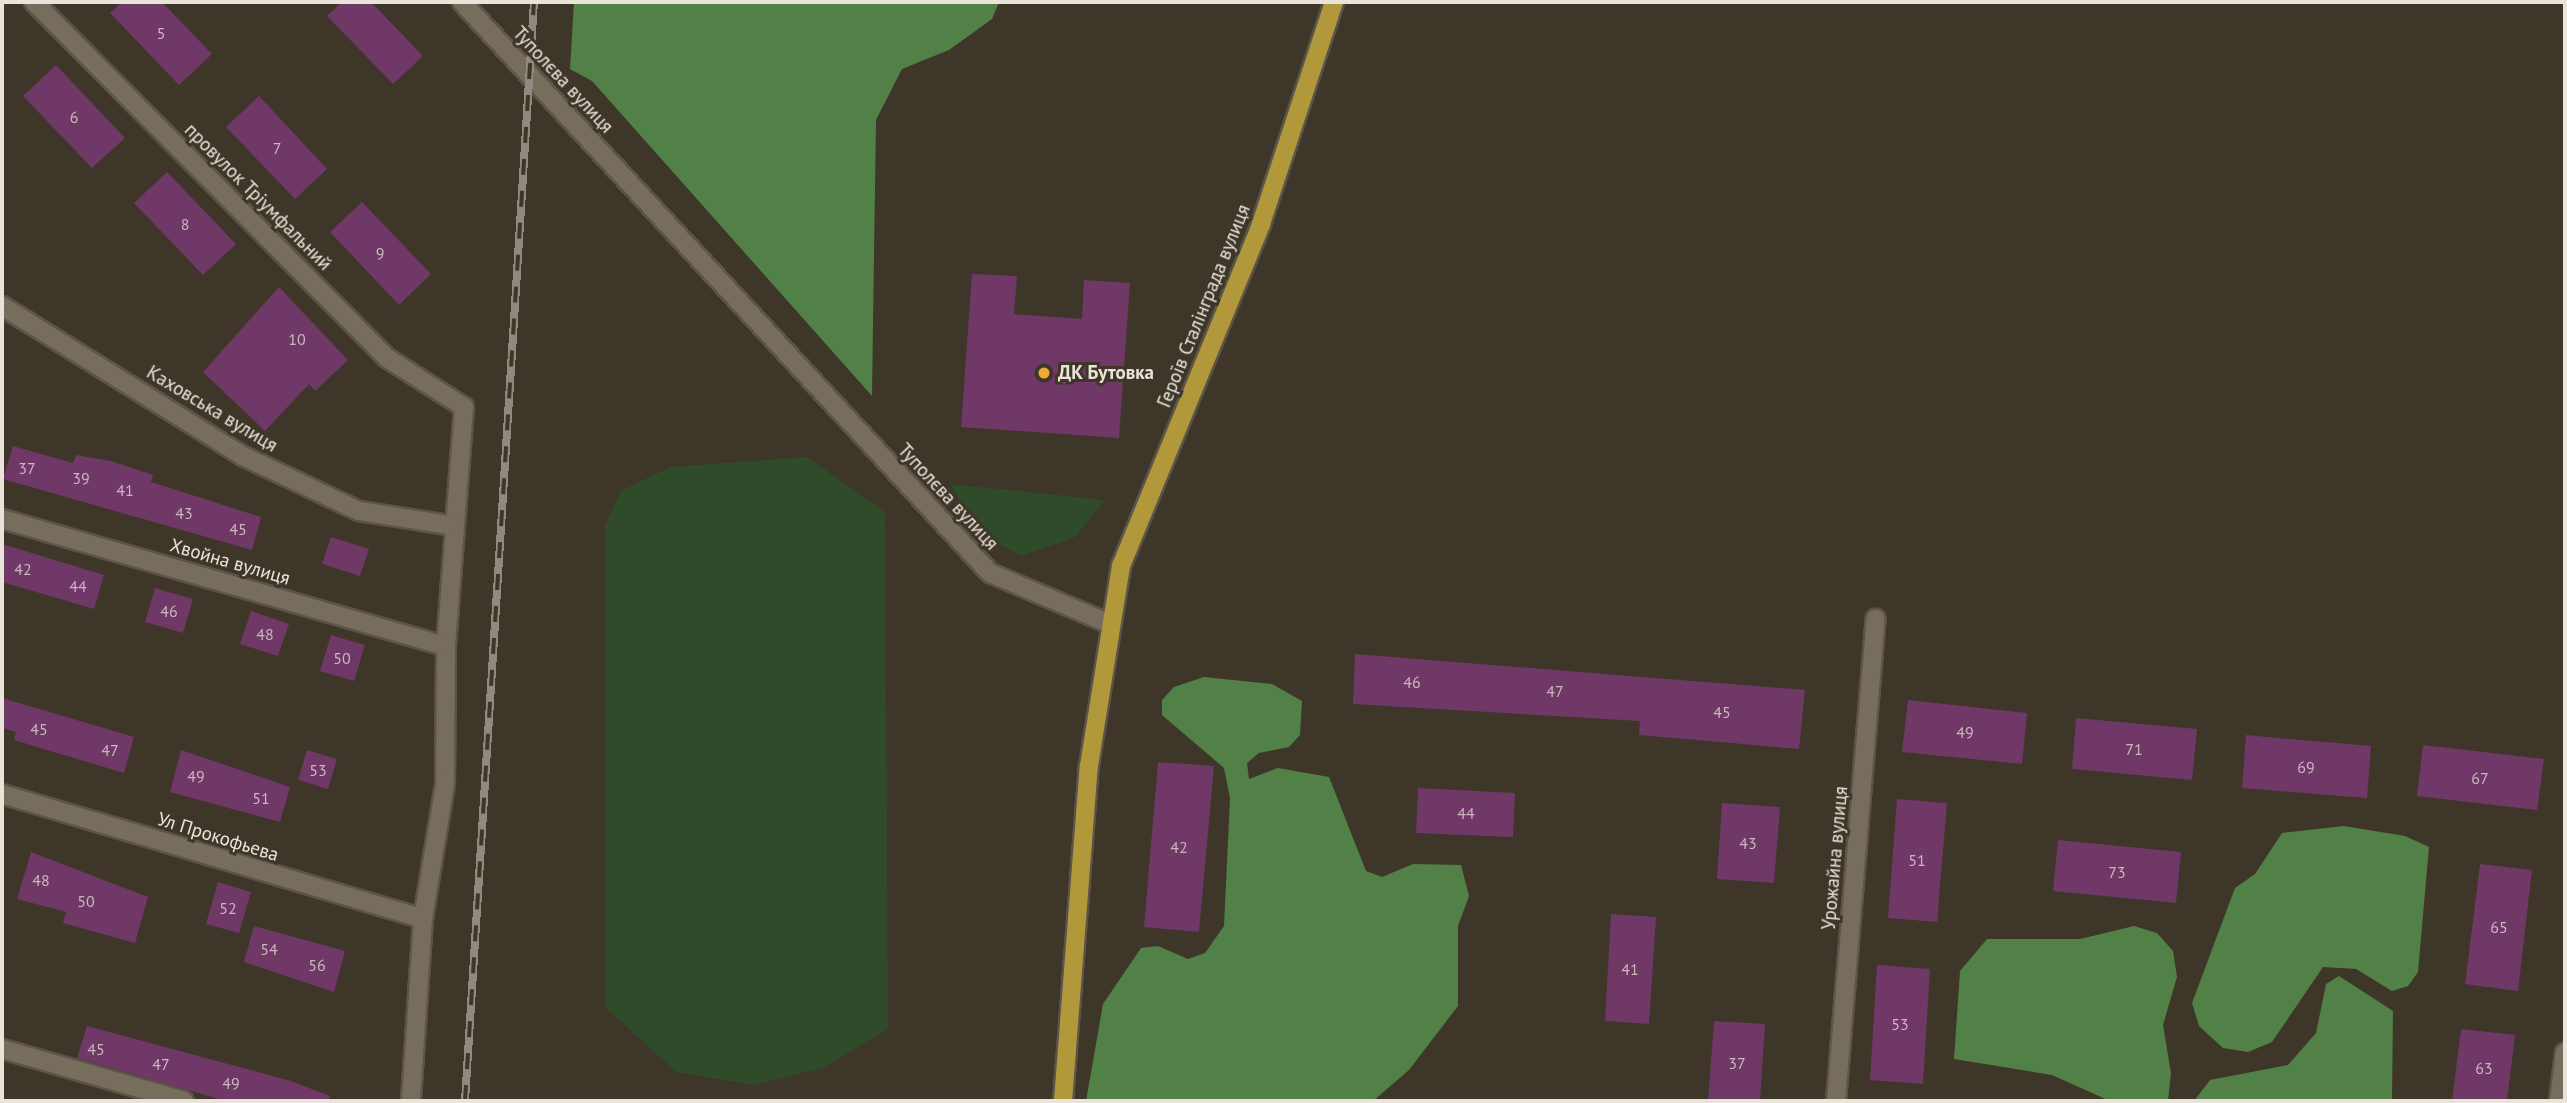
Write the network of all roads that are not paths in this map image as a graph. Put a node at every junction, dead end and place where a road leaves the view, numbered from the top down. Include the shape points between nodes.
1 (34, 2) edge
2 (462, 2) edge
3 (1334, 2) edge
4 (2, 306) edge
5 (2, 519) edge
6 (455, 526) junction
7 (1876, 619) dead end
8 (1108, 623) junction
9 (446, 646) junction
10 (2, 794) edge
11 (423, 919) junction
12 (2, 1049) edge
13 (2565, 1052) edge
14 (184, 1101) edge
15 (411, 1101) edge
16 (1063, 1101) edge
17 (1836, 1101) edge
18 (2559, 1101) edge

1 - 6 street, провулок Тріумфальний via 387,358 464,407
2 - 8 street, Туполєва вулиця via 990,573
3 - 8 main road, Героїв Сталінграда вулиця via 1261,224 1121,566
4 - 6 street, Каховська вулиця via 243,456 359,511
5 - 9 street, Хвойна вулиця
6 - 9 street
7 - 17 street, Урожайна вулиця
8 - 16 main road via 1088,766
9 - 11 street via 445,784
10 - 11 street, Ул Прокофьева
11 - 15 street
12 - 14 street
13 - 18 street

